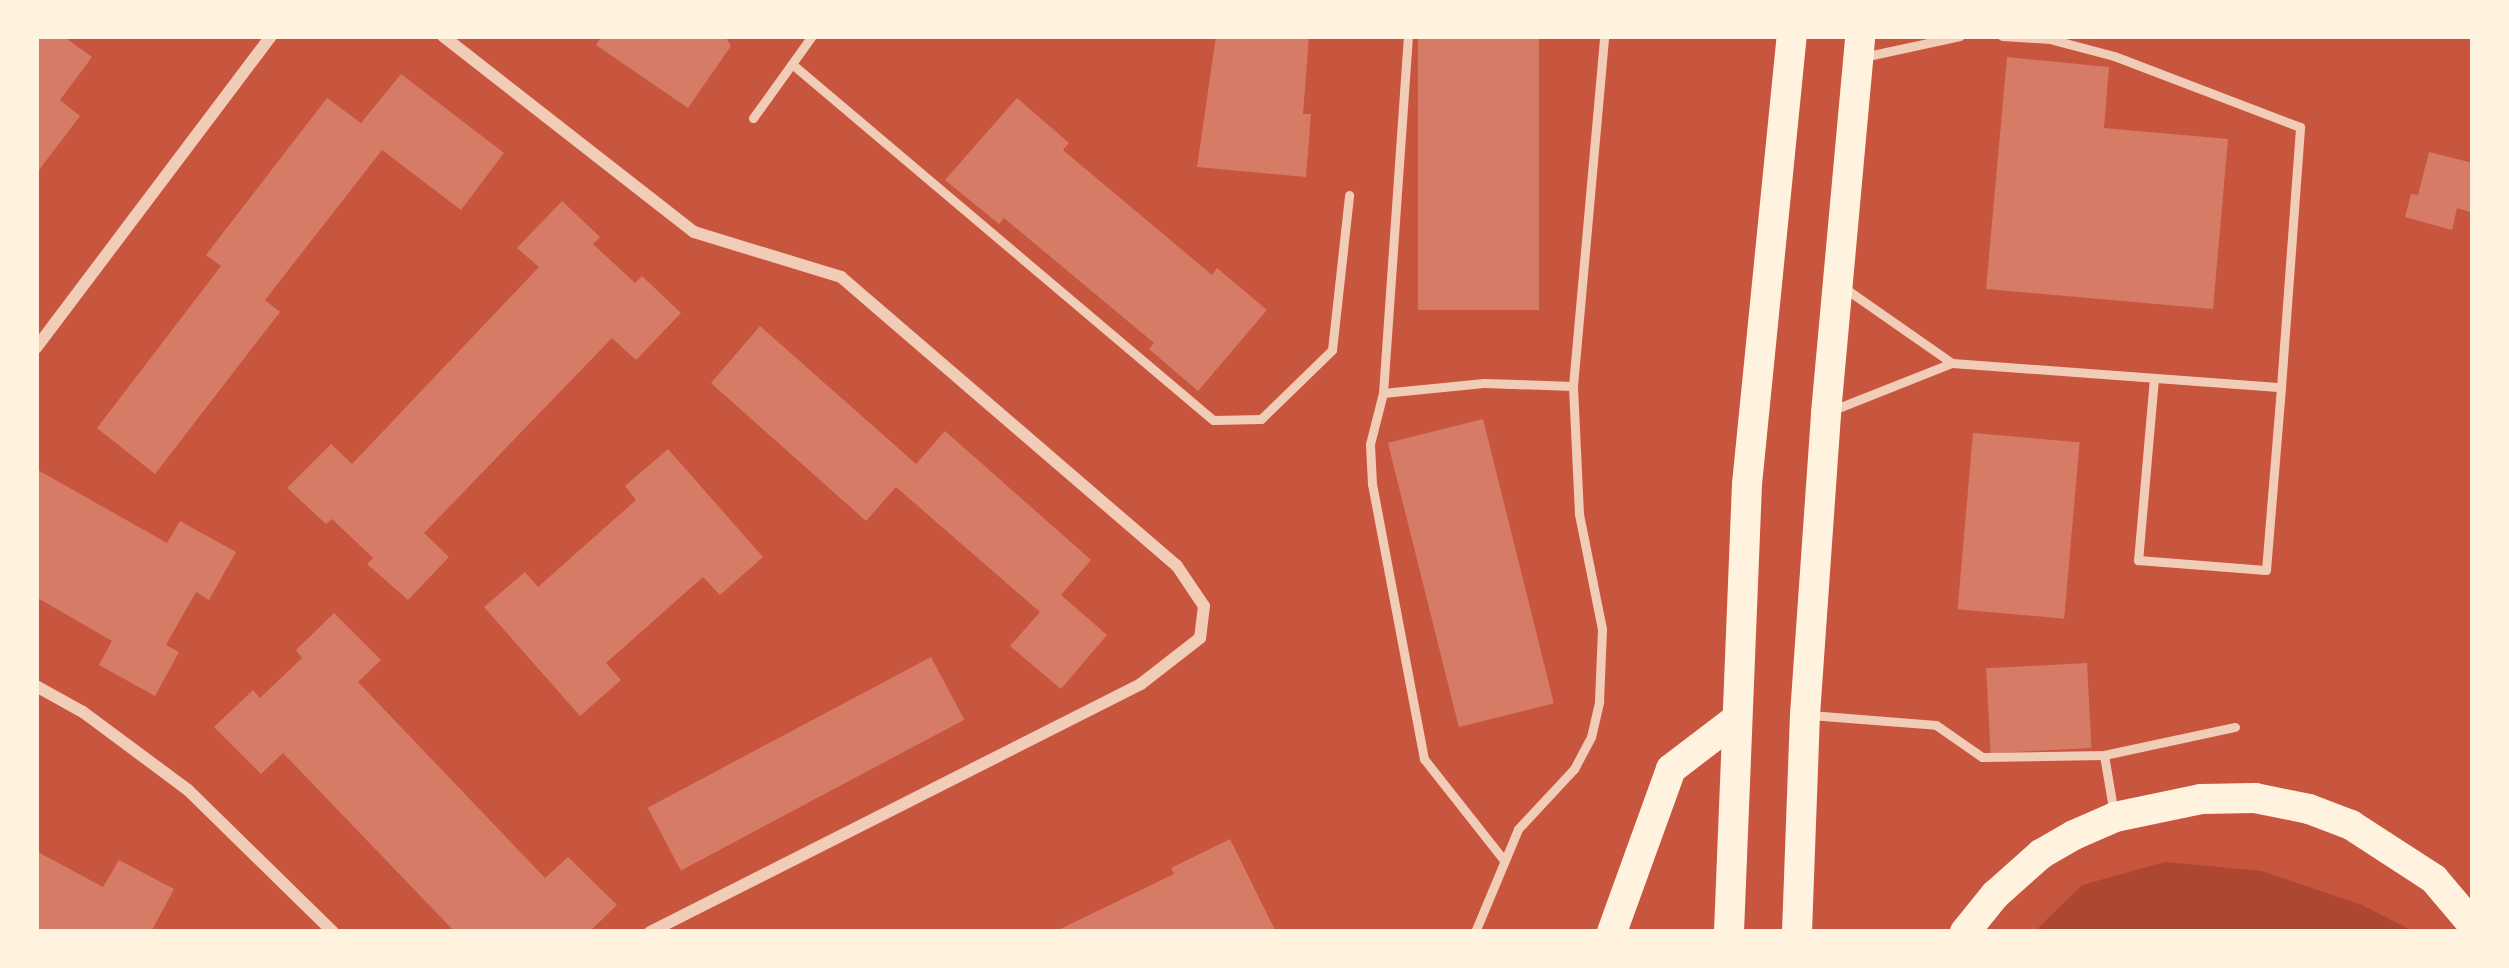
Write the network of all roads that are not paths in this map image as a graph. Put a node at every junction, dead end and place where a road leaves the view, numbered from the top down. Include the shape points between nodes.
1 (271, 36) edge
2 (443, 36) edge
3 (812, 36) edge
4 (1408, 36) edge
5 (1604, 36) edge
6 (1792, 36) edge
7 (1960, 36) edge
8 (2002, 36) edge
9 (1859, 47) edge
10 (792, 64) junction
11 (753, 118) dead end
12 (1349, 195) dead end
13 (1837, 284) junction
14 (36, 348) edge
15 (1952, 362) junction
16 (2154, 378) junction
17 (1573, 386) junction
18 (2282, 387) junction
19 (1382, 392) junction
20 (1826, 413) junction
21 (36, 686) edge
22 (1805, 715) junction
23 (1735, 720) junction
24 (2235, 727) dead end
25 (2104, 754) junction
26 (2115, 817) junction
27 (1503, 859) junction
28 (2473, 925) edge
29 (333, 932) edge
30 (650, 932) edge
31 (1475, 932) edge
32 (1612, 932) edge
33 (1729, 932) edge
34 (1797, 932) edge
35 (1964, 932) edge

1 - 14 street
2 - 30 street via 694,232 841,277 1177,566 1204,606 1200,638 1141,685
3 - 10 lane
4 - 19 lane
5 - 17 lane
6 - 23 highway via 1747,484
7 - 9 lane
8 - 18 lane via 2114,56 2300,128
9 - 13 highway
10 - 11 lane
10 - 12 lane via 1213,420 1261,419 1332,350
13 - 15 lane
13 - 20 highway
15 - 16 lane
15 - 20 lane
16 - 18 lane
16 - 18 lane via 2138,560 2223,567 2266,570
17 - 19 lane
17 - 27 lane via 1579,514 1602,628 1599,701 1574,769 1518,829
19 - 27 lane via 1370,444 1372,484 1424,759
20 - 22 highway
21 - 29 street via 188,790
22 - 25 lane via 1936,725 1982,757
22 - 34 highway
23 - 32 highway via 1671,769
23 - 33 highway
24 - 25 lane
25 - 26 lane
26 - 28 highway via 2201,800 2309,808 2434,879
26 - 35 highway via 2041,854
27 - 31 lane

